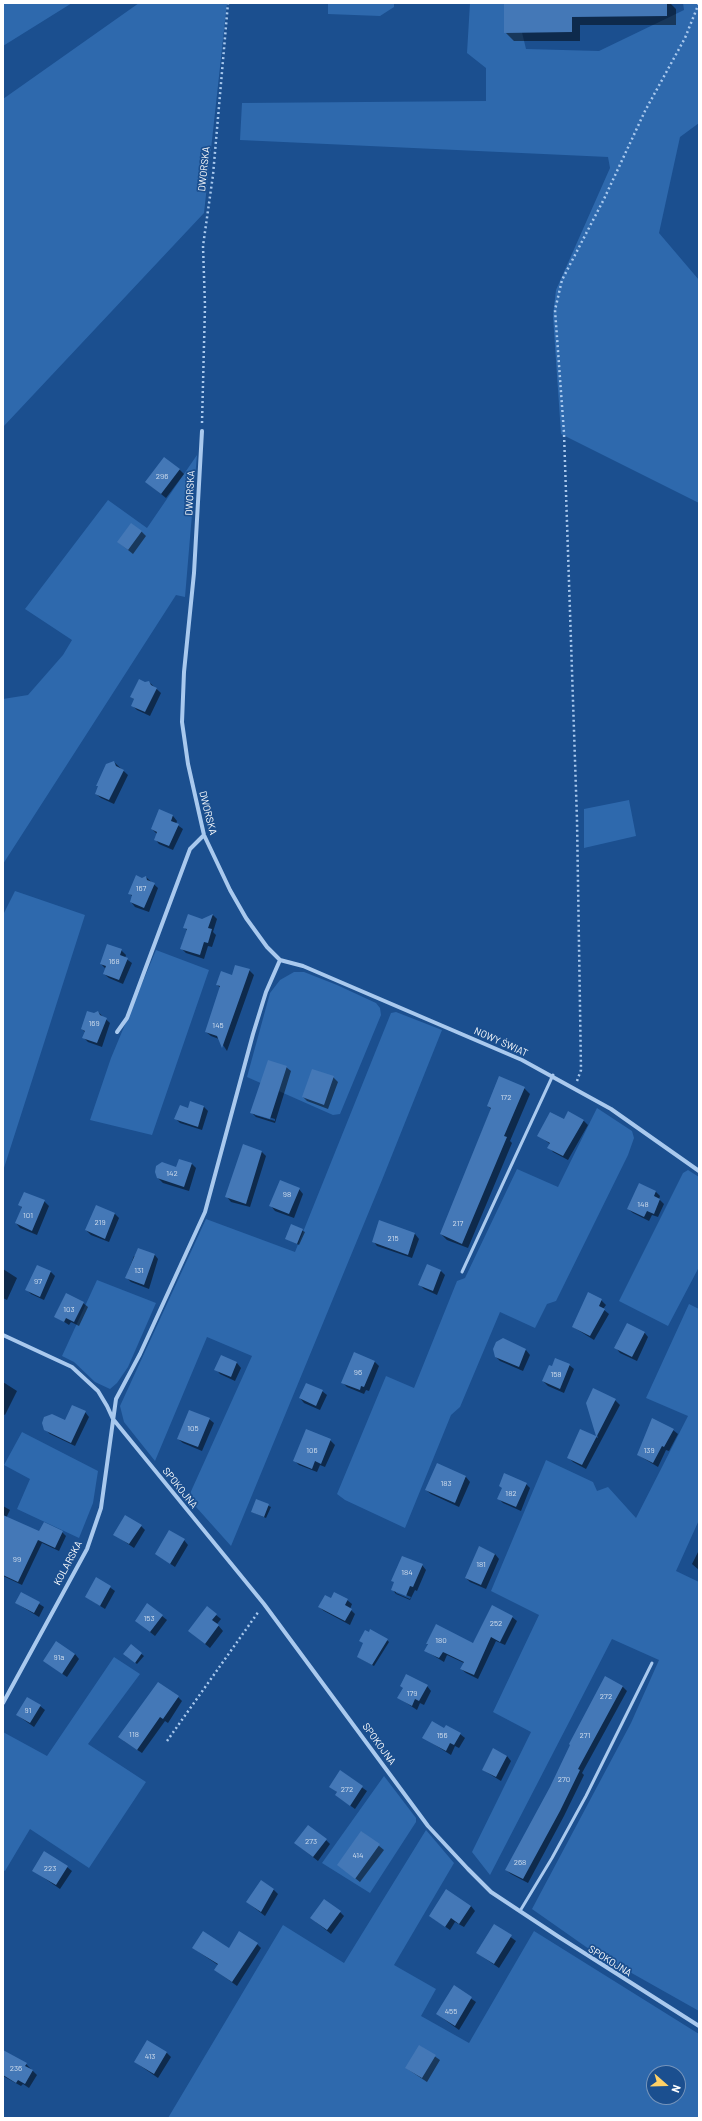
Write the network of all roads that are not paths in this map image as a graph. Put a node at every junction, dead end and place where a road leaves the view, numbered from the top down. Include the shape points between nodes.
1 (202, 432) road end
2 (204, 835) junction
3 (280, 960) junction
4 (117, 1032) dead end
5 (553, 1076) junction
6 (699, 1171) edge
7 (462, 1272) dead end
8 (3, 1335) edge
9 (113, 1419) junction
10 (652, 1662) dead end
11 (3, 1703) edge
12 (520, 1911) junction
13 (699, 2026) edge

1 - 2 street, DWORSKA via 182,722 188,764
2 - 3 street, DWORSKA via 243,913
2 - 4 street via 190,849 127,1018
3 - 5 street, NOWY ŚWIAT via 303,966 522,1060
3 - 9 street, KOLARSKA via 266,992 253,1034 205,1212 140,1354 116,1399
5 - 6 street, NOWY ŚWIAT via 611,1109
5 - 7 lane
8 - 9 street, SPOKOJNA via 72,1366 98,1391
9 - 11 street, KOLARSKA via 101,1508 87,1549
9 - 12 street, SPOKOJNA via 264,1604 428,1826 491,1892
10 - 12 lane via 586,1796
12 - 13 street, SPOKOJNA

